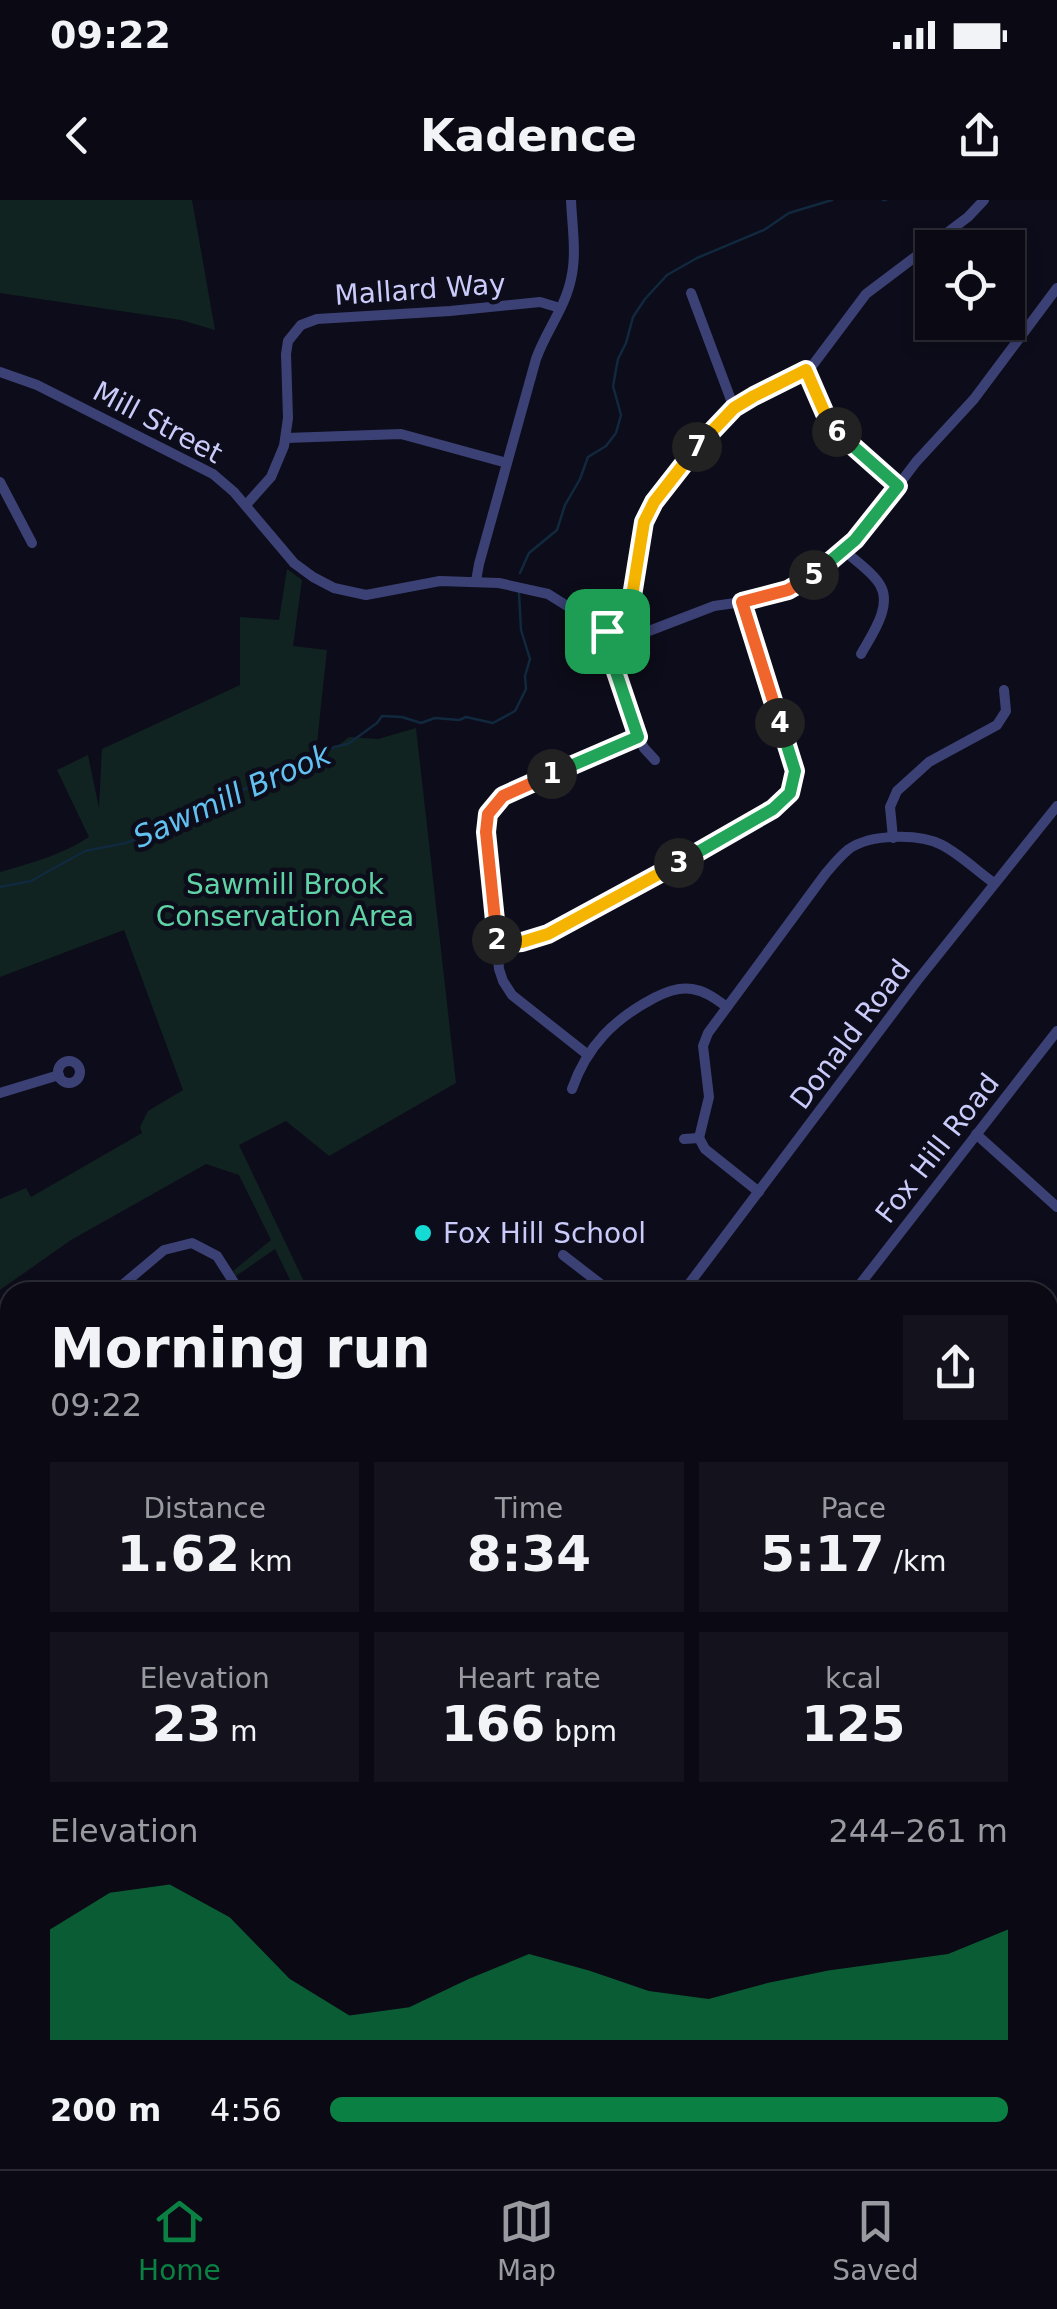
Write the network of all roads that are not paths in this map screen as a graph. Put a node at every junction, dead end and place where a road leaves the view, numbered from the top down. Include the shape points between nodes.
1 (572, 200) edge
2 (984, 200) edge
3 (1057, 288) edge
4 (691, 293) dead end
5 (560, 308) junction
6 (806, 370) junction
7 (0, 372) edge
8 (734, 408) junction
9 (286, 438) junction
10 (507, 463) junction
11 (0, 482) edge
12 (898, 486) junction
13 (246, 505) junction
14 (32, 543) dead end
15 (844, 550) junction
16 (476, 580) junction
17 (742, 602) junction
18 (607, 631) junction
19 (626, 633) junction
20 (861, 654) dead end
21 (1004, 690) dead end
22 (638, 737) junction
23 (655, 760) dead end
24 (1057, 806) edge
25 (892, 838) junction
26 (994, 884) junction
27 (497, 944) junction
28 (727, 1006) junction
29 (1057, 1031) edge
30 (588, 1056) junction
31 (59, 1075) dead end
32 (572, 1090) dead end
33 (0, 1094) edge
34 (976, 1134) junction
35 (699, 1138) junction
36 (684, 1139) dead end
37 (760, 1192) junction
38 (1057, 1207) edge
39 (563, 1256) dead end
40 (126, 1282) edge
41 (234, 1282) edge
42 (598, 1282) edge
43 (691, 1282) edge
44 (862, 1282) edge

1 - 5 street via 572,273
2 - 6 street via 866,294
3 - 12 street, Mill Street via 988,382
4 - 8 street
5 - 9 street, Mallard Way via 538,302 304,323 286,348
5 - 10 street via 536,359
6 - 8 street
6 - 12 street via 836,430
7 - 13 street, Mill Street via 204,468
8 - 19 street via 648,512
9 - 10 street via 404,434
9 - 13 street, Mallard Way via 270,477
10 - 16 street
11 - 14 street
12 - 15 street, Mill Street
13 - 16 street, Mill Street via 294,564 342,590 371,595
15 - 17 street, Mill Street via 788,590
15 - 20 street via 884,595
16 - 18 street, Mill Street via 548,594
17 - 19 street, Mill Street
17 - 27 street via 793,763 790,793 773,809 571,924
18 - 19 street, Mill Street
18 - 22 street
21 - 25 street via 1000,722 929,762 896,791
22 - 23 street
22 - 27 street via 508,793 493,806 486,832
24 - 26 street, Donald Road
25 - 26 street via 934,841
25 - 28 street via 843,854
26 - 37 street, Donald Road
27 - 30 street via 509,992
28 - 30 street via 701,991 670,990 624,1014
28 - 35 street via 703,1043 709,1098
29 - 34 street, Fox Hill Road
30 - 32 street
31 - 33 street
34 - 38 street
34 - 44 street, Fox Hill Road
35 - 36 street
35 - 37 street via 705,1150
37 - 43 street, Donald Road
39 - 42 street
40 - 41 street via 164,1250 192,1243 217,1256

